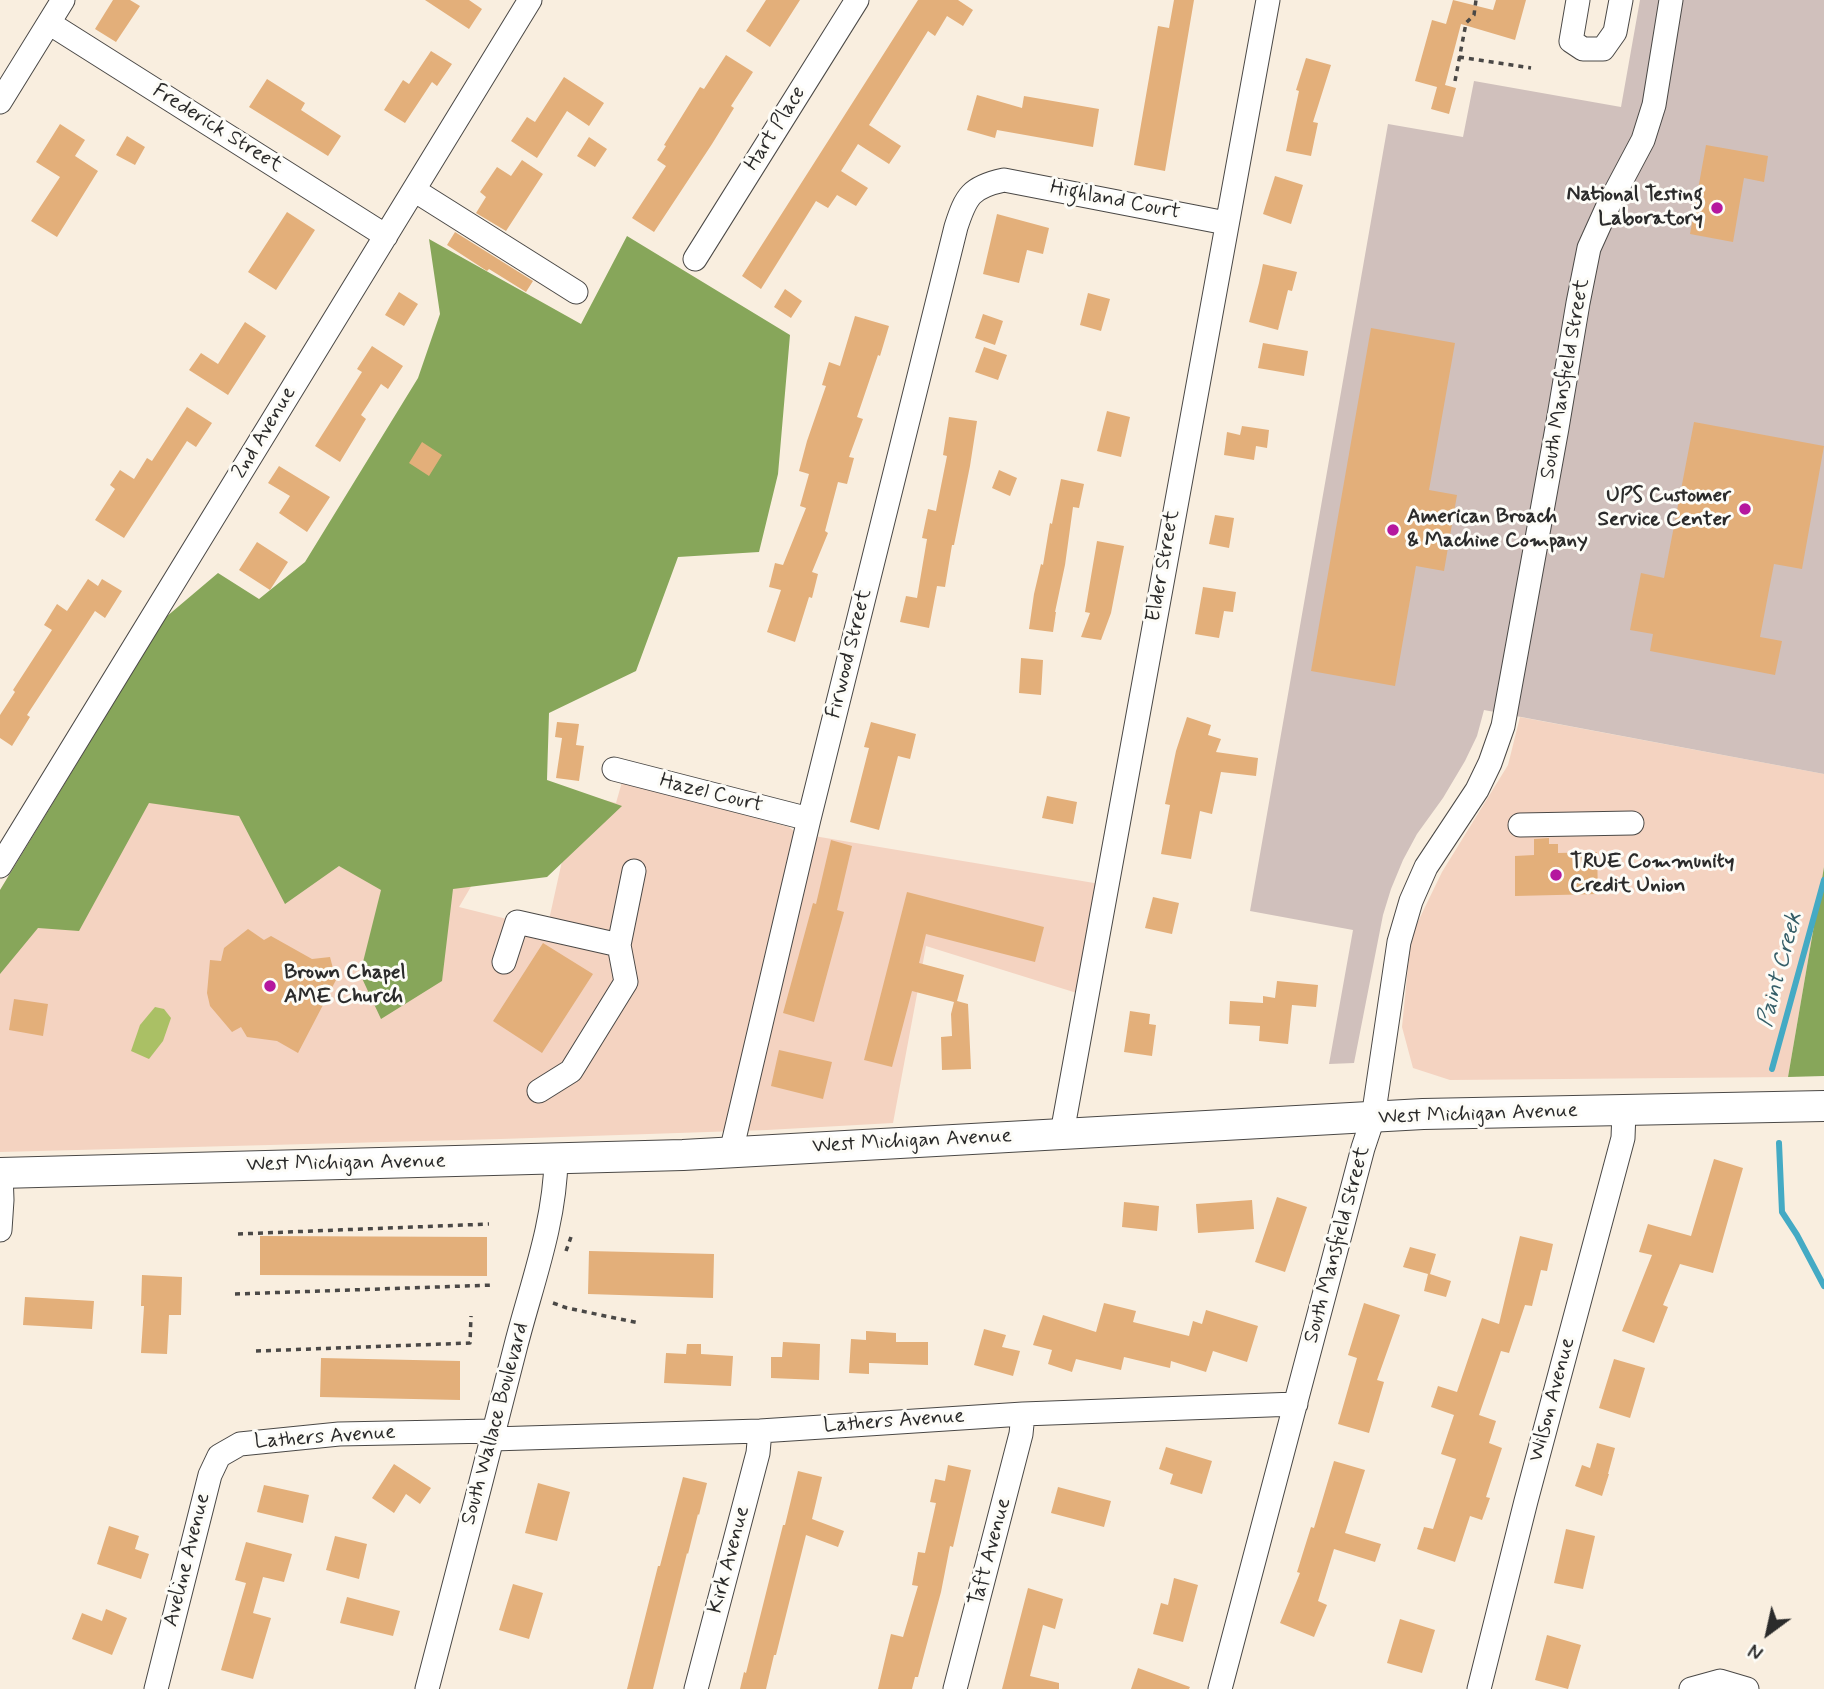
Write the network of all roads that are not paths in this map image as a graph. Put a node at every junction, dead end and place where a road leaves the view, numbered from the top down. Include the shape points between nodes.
1 (63, 0) edge
2 (530, 0) edge
3 (857, 0) edge
4 (1268, 0) edge
5 (1578, 0) edge
6 (1621, 0) edge
7 (1671, 0) edge
8 (49, 23) junction
9 (3, 91) edge
10 (1004, 180) joint
11 (414, 190) junction
12 (1226, 223) junction
13 (386, 236) junction
14 (695, 259) dead end
15 (576, 292) dead end
16 (614, 769) dead end
17 (809, 819) junction
18 (1632, 823) dead end
19 (1520, 825) dead end
20 (0, 866) edge
21 (634, 871) dead end
22 (619, 945) junction
23 (504, 962) dead end
24 (539, 1091) dead end
25 (1824, 1106) edge
26 (1624, 1111) junction
27 (1373, 1118) junction
28 (1062, 1133) junction
29 (732, 1152) junction
30 (556, 1159) junction
31 (0, 1173) edge
32 (0, 1230) edge
33 (1296, 1404) junction
34 (1023, 1414) junction
35 (760, 1430) junction
36 (493, 1435) junction
37 (240, 1444) joint
38 (156, 1689) edge
39 (426, 1689) edge
40 (695, 1689) edge
41 (955, 1689) edge
42 (1220, 1689) edge
43 (1479, 1689) edge
44 (1691, 1689) edge
45 (1747, 1689) edge

1 - 8 street
2 - 11 street, 2nd Avenue
3 - 14 street, Hart Place
4 - 12 street, Elder Street
5 - 6 street via 1571,41 1583,49 1603,49 1615,32
7 - 27 street, South Mansfield Street via 1654,105 1643,140 1589,248 1503,726 1477,790 1426,867 1411,901 1399,942
8 - 9 street
8 - 13 street, Frederick Street
10 - 12 street, Highland Court
10 - 17 street, Firwood Street via 973,192 956,227
11 - 13 street, 2nd Avenue
11 - 15 street
12 - 28 street, Elder Street
13 - 20 street, 2nd Avenue
16 - 17 street, Hazel Court
17 - 29 street, Firwood Street
18 - 19 street
21 - 22 street
22 - 23 street via 517,922
22 - 24 street via 626,982 571,1071
25 - 26 main road, West Michigan Avenue
26 - 27 main road, West Michigan Avenue
26 - 43 street, Wilson Avenue via 1623,1139
27 - 28 main road, West Michigan Avenue
27 - 33 street, South Mansfield Street
28 - 29 main road, West Michigan Avenue
29 - 30 main road, West Michigan Avenue
30 - 31 main road, West Michigan Avenue
30 - 36 street, South Wallace Boulevard via 547,1234
31 - 32 street
33 - 34 street, Lathers Avenue
33 - 42 street, South Mansfield Street
34 - 35 street, Lathers Avenue
34 - 41 street, Taft Avenue
35 - 36 street, Lathers Avenue
35 - 40 street, Kirk Avenue via 758,1453
36 - 37 street, Lathers Avenue via 339,1434
36 - 39 street, South Wallace Boulevard
37 - 38 street, Aveline Avenue via 219,1456 210,1475
44 - 45 street via 1720,1681

